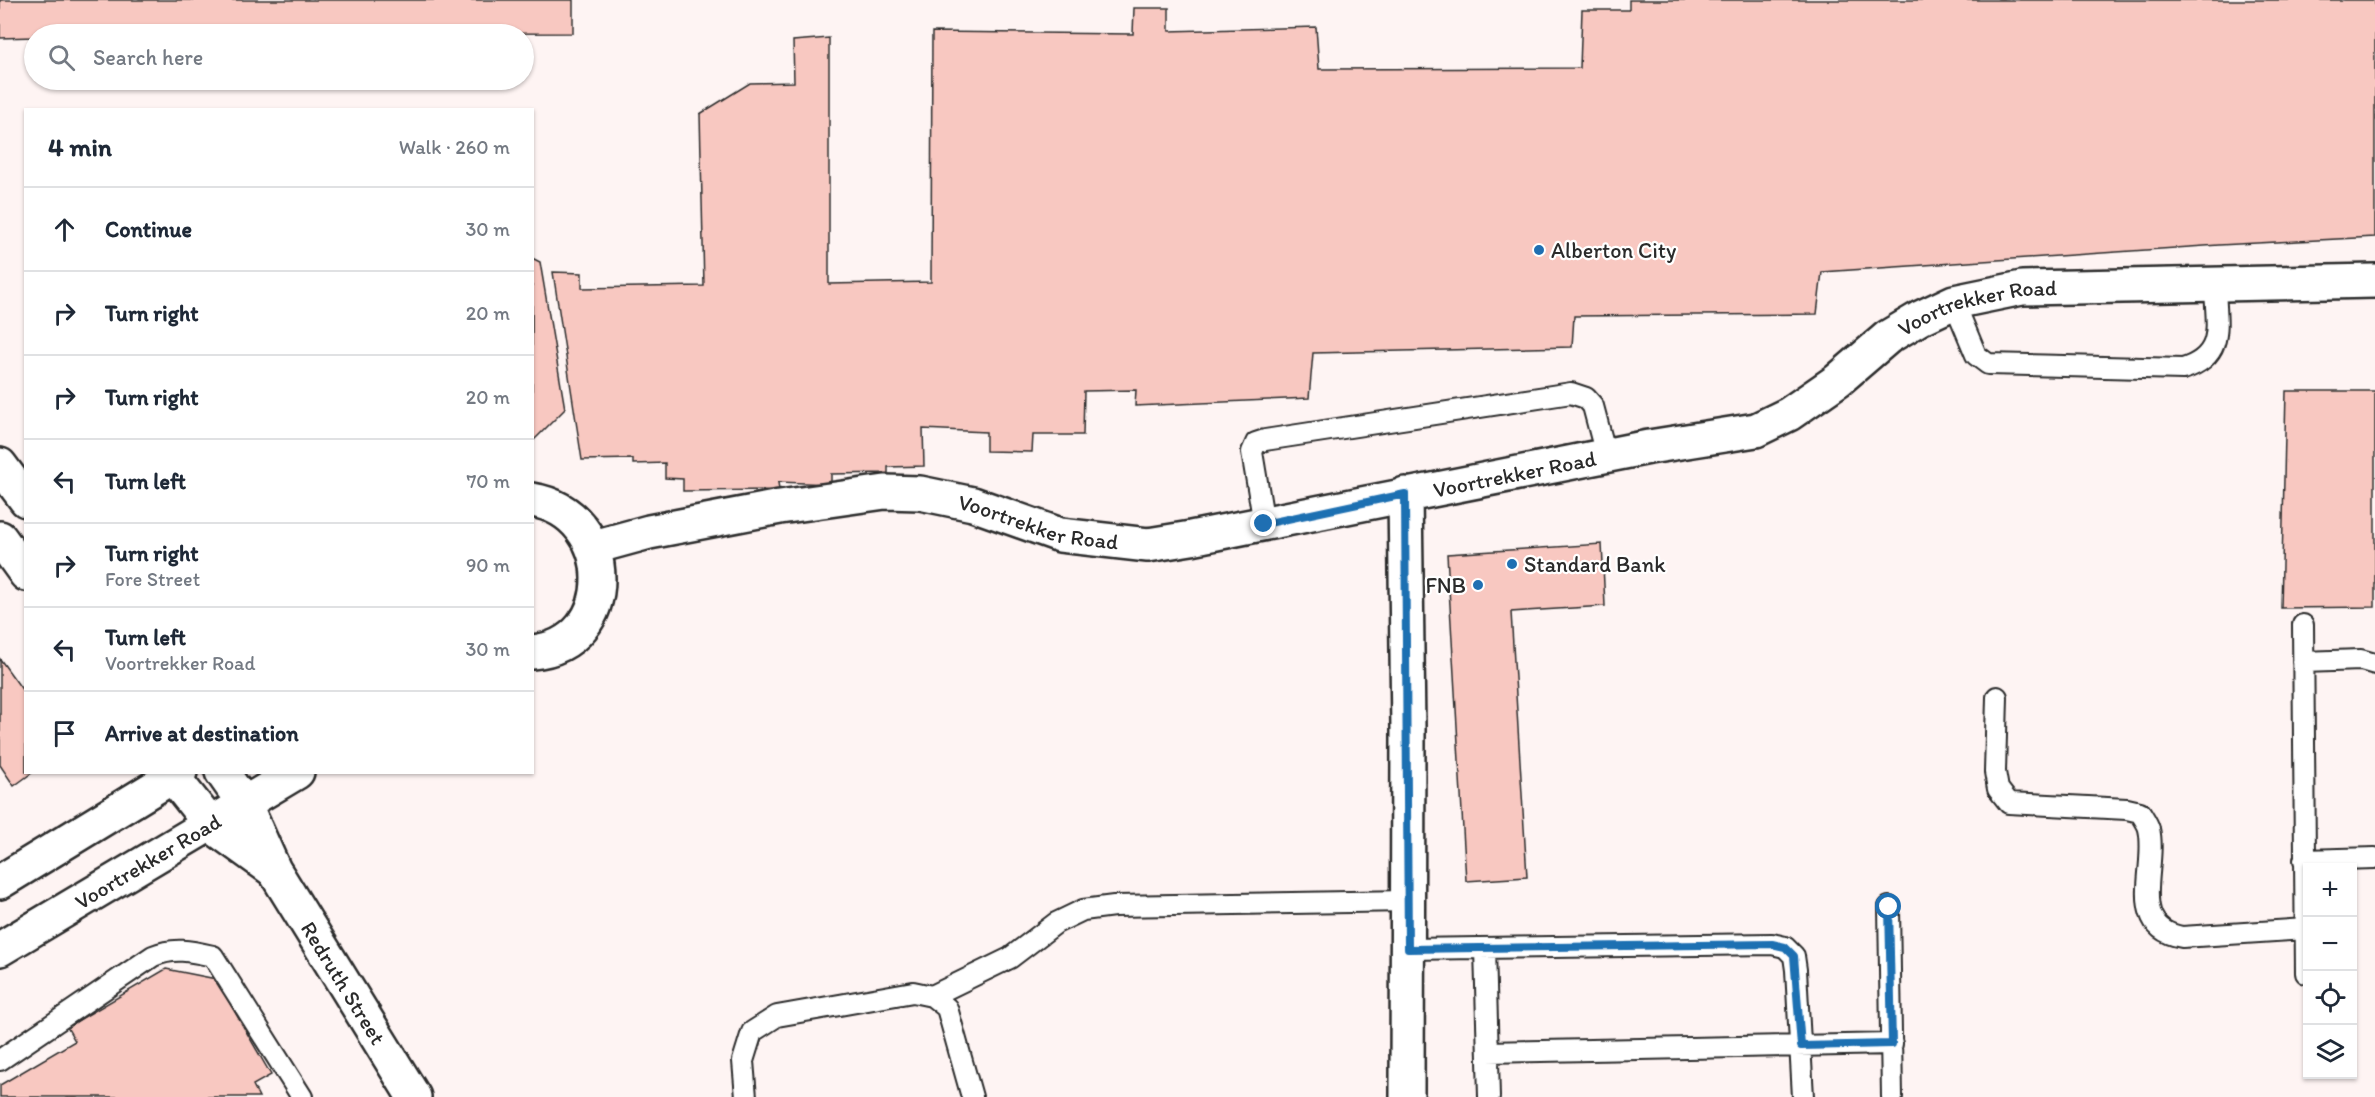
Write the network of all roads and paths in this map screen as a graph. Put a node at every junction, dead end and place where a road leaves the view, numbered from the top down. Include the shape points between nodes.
1 (2375, 282) edge
2 (2215, 284) junction
3 (1954, 302) junction
4 (1606, 455) junction
5 (0, 465) edge
6 (1405, 494) junction
7 (24, 497) edge
8 (534, 500) edge
9 (1264, 524) junction
10 (0, 538) edge
11 (594, 547) junction
12 (24, 570) edge
13 (2303, 625) dead end
14 (534, 652) edge
15 (2303, 662) junction
16 (2375, 664) edge
17 (1997, 698) dead end
18 (174, 774) edge
19 (223, 774) edge
20 (294, 774) edge
21 (245, 806) junction
22 (211, 825) junction
23 (2375, 858) edge
24 (2304, 860) junction
25 (274, 870) junction
26 (0, 882) edge
27 (1408, 901) junction
28 (1889, 907) dead end
29 (2305, 917) edge
30 (2303, 929) edge
31 (1485, 948) junction
32 (0, 949) edge
33 (1408, 949) junction
34 (932, 996) junction
35 (1892, 1044) junction
36 (1801, 1046) junction
37 (1488, 1052) junction
38 (0, 1060) edge
39 (302, 1097) edge
40 (414, 1097) edge
41 (746, 1097) edge
42 (972, 1097) edge
43 (1407, 1097) edge
44 (1489, 1097) edge
45 (1803, 1097) edge
46 (1892, 1097) edge

1 - 2 street, Voortrekker Road
2 - 3 street, Voortrekker Road via 2022,288
2 - 3 lane via 2216,340 2211,353 2198,364 2183,369 1988,364 1976,355
3 - 4 street, Voortrekker Road via 1904,326 1811,399 1756,430
4 - 6 street, Voortrekker Road
4 - 9 lane via 1593,406 1586,398 1570,393 1265,440 1256,443 1252,452
5 - 7 street
6 - 9 street, Voortrekker Road
6 - 27 street
8 - 11 street via 549,503 576,520
9 - 11 street, Voortrekker Road via 1148,545 1116,543 1060,535 973,504 920,493 885,492 780,507
10 - 12 street
11 - 14 street via 600,579 592,610 573,636 545,651
13 - 15 lane
15 - 16 lane via 2361,660
15 - 24 lane
17 - 30 lane via 1998,789 2009,803 2140,812 2149,829 2149,911 2161,930 2182,937
18 - 22 street, Redruth Street
18 - 26 street
19 - 21 street, Redruth Street
20 - 21 street, Voortrekker Road
21 - 22 street, Voortrekker Road
21 - 25 street, Redruth Street
22 - 25 street, Redruth Street
22 - 32 street, Voortrekker Road
23 - 24 lane
24 - 29 lane
25 - 40 street, Redruth Street
27 - 33 street
27 - 34 lane via 1114,906 1083,910 1049,928 1010,958
28 - 35 lane
31 - 33 lane
31 - 36 lane via 1772,944 1785,947 1794,956
31 - 37 lane
33 - 43 street
34 - 41 lane via 913,992 777,1016 752,1032 743,1061
34 - 42 lane via 946,1008
35 - 36 lane
35 - 46 lane
36 - 37 lane
36 - 45 lane
37 - 44 lane
38 - 39 lane via 153,957 169,950 189,950 213,956

